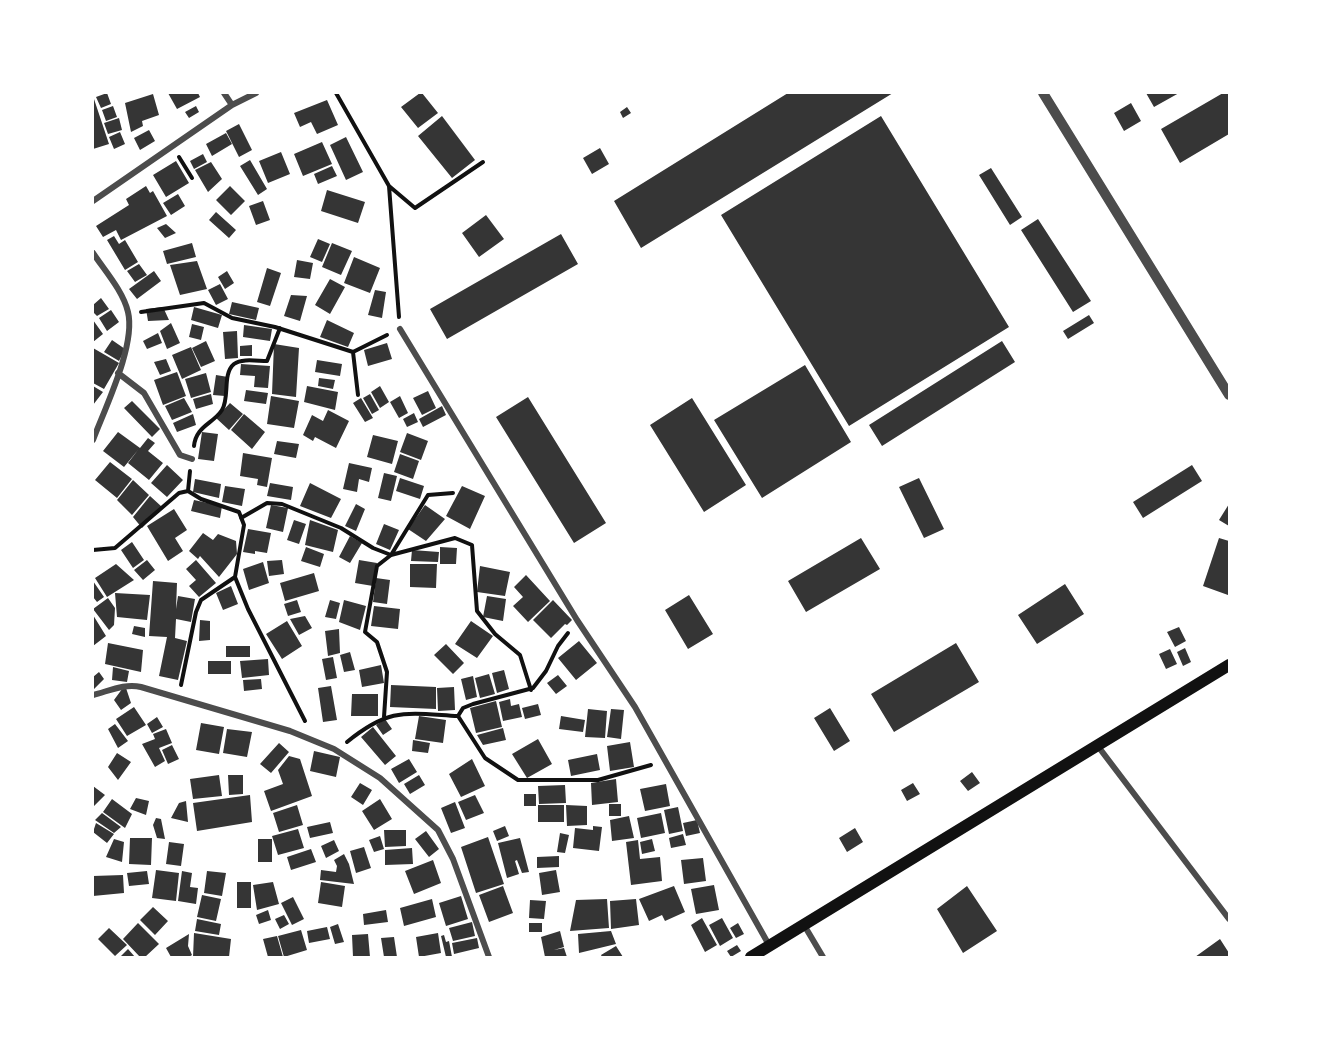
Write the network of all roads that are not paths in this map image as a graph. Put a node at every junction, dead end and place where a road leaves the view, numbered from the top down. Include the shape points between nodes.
1 (224, 93) edge
2 (256, 93) edge
3 (1043, 93) edge
4 (232, 105) junction
5 (93, 201) edge
6 (93, 253) edge
7 (400, 328) road end
8 (118, 372) junction
9 (1229, 395) edge
10 (93, 440) edge
11 (192, 459) road end
12 (1229, 665) edge
13 (93, 695) edge
14 (1097, 745) junction
15 (1229, 919) edge
16 (804, 925) junction
17 (770, 946) junction
18 (489, 957) edge
19 (751, 957) edge
20 (823, 957) edge

1 - 4 street
2 - 4 street
3 - 9 street
4 - 5 street
6 - 8 street via 121,295 128,313 129,338
7 - 17 street via 635,707
8 - 10 street
8 - 11 street via 144,393 180,455
12 - 14 main road
13 - 18 street via 132,684 290,731 337,750 380,778 438,830 453,859
14 - 15 street
14 - 16 main road
16 - 17 main road
16 - 20 street
17 - 19 main road

